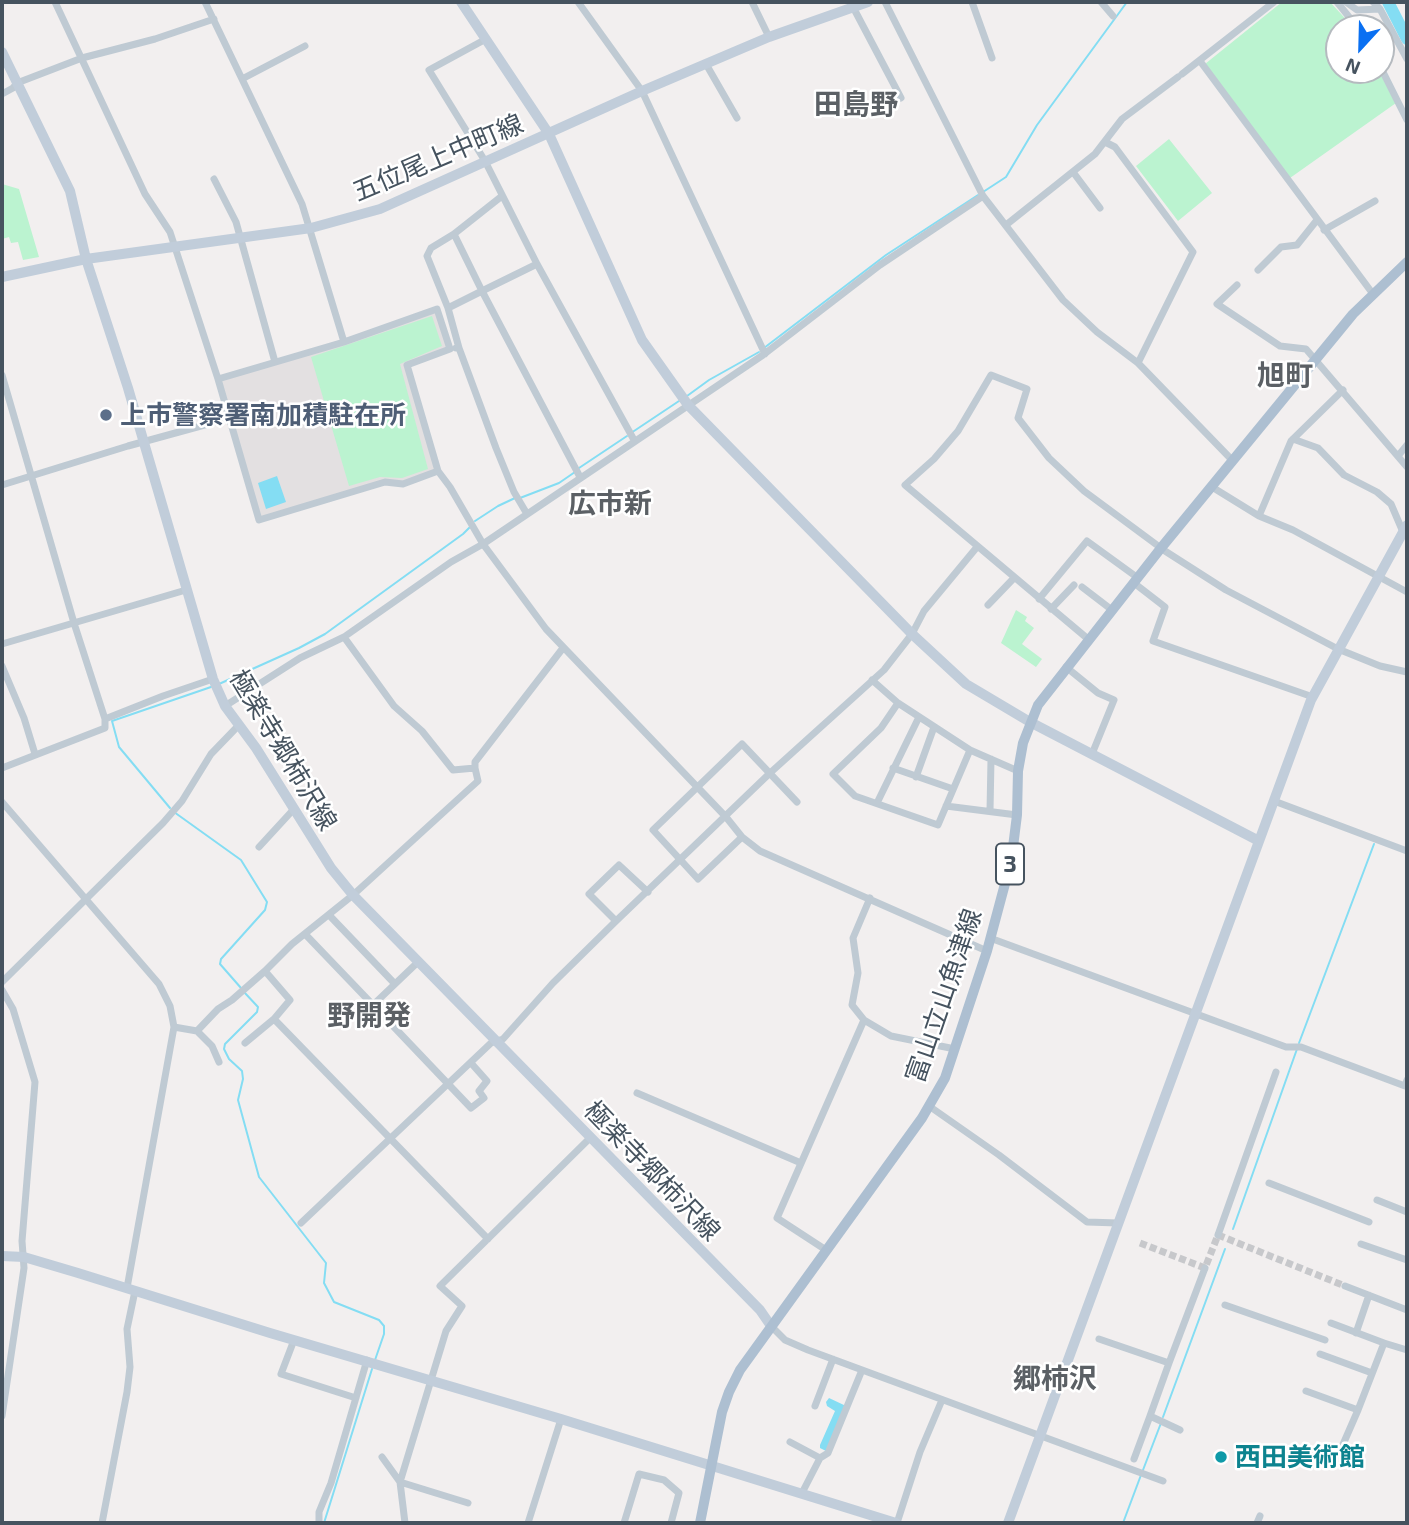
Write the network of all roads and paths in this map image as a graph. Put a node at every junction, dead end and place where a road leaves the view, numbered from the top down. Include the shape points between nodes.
1 (55, 2) edge
2 (205, 2) edge
3 (461, 2) edge
4 (578, 2) edge
5 (752, 2) edge
6 (868, 2) edge
7 (885, 2) edge
8 (972, 2) edge
9 (1101, 2) edge
10 (1274, 2) edge
11 (1346, 2) edge
12 (1374, 2) edge
13 (853, 7) junction
14 (1380, 9) junction
15 (1113, 16) dead end
16 (214, 19) junction
17 (769, 37) junction
18 (486, 39) junction
19 (304, 46) dead end
20 (2, 52) edge
21 (82, 58) junction
22 (992, 58) dead end
23 (1407, 58) edge
24 (1200, 61) junction
25 (706, 64) junction
26 (242, 79) junction
27 (17, 83) junction
28 (1389, 84) edge
29 (642, 91) junction
30 (2, 93) edge
31 (901, 98) dead end
32 (737, 117) dead end
33 (1407, 120) edge
34 (549, 135) junction
35 (1105, 142) junction
36 (485, 161) junction
37 (1073, 172) junction
38 (214, 179) dead end
39 (983, 195) junction
40 (502, 196) junction
41 (1375, 201) dead end
42 (1100, 208) dead end
43 (1317, 220) junction
44 (1006, 225) junction
45 (311, 228) junction
46 (1325, 230) junction
47 (454, 234) junction
48 (241, 238) junction
49 (176, 246) junction
50 (86, 259) junction
51 (1407, 262) edge
52 (537, 264) junction
53 (1258, 270) dead end
54 (2, 276) edge
55 (1237, 285) dead end
56 (482, 291) junction
57 (1373, 294) junction
58 (448, 308) junction
59 (344, 342) junction
60 (459, 348) junction
61 (450, 349) junction
62 (765, 354) junction
63 (1317, 359) junction
64 (275, 362) junction
65 (1138, 363) junction
66 (2, 375) edge
67 (218, 379) junction
68 (1343, 390) junction
69 (688, 405) junction
70 (230, 418) junction
71 (1293, 439) junction
72 (634, 440) junction
73 (143, 443) junction
74 (1407, 445) edge
75 (1398, 456) junction
76 (1233, 461) junction
77 (1407, 467) edge
78 (438, 471) junction
79 (32, 477) junction
80 (580, 477) junction
81 (2, 485) edge
82 (1212, 487) junction
83 (527, 514) junction
84 (1259, 516) junction
85 (1405, 529) edge
86 (483, 544) junction
87 (977, 547) junction
88 (1161, 548) junction
89 (1378, 577) junction
90 (1014, 578) junction
91 (1136, 580) junction
92 (186, 590) junction
93 (1407, 592) edge
94 (1039, 599) junction
95 (988, 605) dead end
96 (1051, 609) junction
97 (1112, 610) junction
98 (74, 623) junction
99 (912, 634) junction
100 (344, 637) junction
101 (1088, 639) junction
102 (2, 644) edge
103 (563, 648) junction
104 (1338, 649) junction
105 (2, 666) edge
106 (1066, 667) junction
107 (1407, 672) edge
108 (213, 679) junction
109 (872, 680) junction
110 (1313, 697) junction
111 (898, 703) junction
112 (225, 706) junction
113 (919, 717) junction
114 (105, 719) junction
115 (1030, 722) junction
116 (239, 725) junction
117 (934, 727) junction
118 (970, 750) junction
119 (34, 754) junction
120 (1091, 754) junction
121 (991, 759) junction
122 (2, 768) edge
123 (475, 768) junction
124 (893, 768) junction
125 (1018, 771) junction
126 (771, 773) junction
127 (916, 777) junction
128 (696, 787) junction
129 (953, 789) junction
130 (1274, 801) junction
131 (2, 802) edge
132 (797, 802) dead end
133 (877, 803) junction
134 (946, 806) junction
135 (293, 810) junction
136 (990, 811) junction
137 (1017, 815) junction
138 (726, 817) junction
139 (742, 837) junction
140 (1259, 841) junction
141 (259, 847) dead end
142 (1407, 851) edge
143 (681, 862) junction
144 (648, 892) junction
145 (353, 895) junction
146 (870, 898) junction
147 (86, 901) junction
148 (329, 915) junction
149 (616, 922) junction
150 (305, 934) junction
151 (990, 938) junction
152 (987, 951) junction
153 (418, 962) junction
154 (265, 971) junction
155 (2, 982) edge
156 (395, 984) junction
157 (2, 990) edge
158 (373, 1005) junction
159 (1195, 1013) junction
160 (274, 1019) junction
161 (864, 1020) junction
162 (174, 1027) junction
163 (197, 1031) junction
164 (498, 1042) junction
165 (245, 1043) dead end
166 (955, 1049) junction
167 (219, 1062) dead end
168 (471, 1063) junction
169 (1276, 1072) dead end
170 (1407, 1080) edge
171 (448, 1085) junction
172 (637, 1093) dead end
173 (929, 1106) junction
174 (390, 1138) junction
175 (590, 1138) junction
176 (801, 1163) junction
177 (1269, 1183) dead end
178 (1377, 1200) dead end
179 (1407, 1212) edge
180 (1369, 1222) dead end
181 (301, 1223) dead end
182 (1118, 1223) junction
183 (1218, 1235) dead end
184 (488, 1239) junction
185 (1361, 1244) dead end
186 (826, 1250) junction
187 (2, 1256) edge
188 (24, 1257) junction
189 (1407, 1261) edge
190 (1205, 1268) dead end
191 (1345, 1286) tunnel mouth
192 (131, 1290) junction
193 (1369, 1296) junction
194 (1225, 1305) dead end
195 (1407, 1310) edge
196 (1331, 1323) dead end
197 (771, 1326) junction
198 (1356, 1333) junction
199 (1099, 1339) dead end
200 (294, 1340) junction
201 (1325, 1340) dead end
202 (1384, 1343) junction
203 (1407, 1350) edge
204 (1320, 1354) dead end
205 (833, 1359) junction
206 (367, 1360) junction
207 (1169, 1363) junction
208 (862, 1370) junction
209 (1372, 1373) junction
210 (432, 1380) junction
211 (1306, 1391) dead end
212 (356, 1398) junction
213 (942, 1400) junction
214 (816, 1406) dead end
215 (1358, 1410) junction
216 (2, 1416) edge
217 (1150, 1416) junction
218 (561, 1419) junction
219 (1180, 1430) dead end
220 (1041, 1436) junction
221 (790, 1442) dead end
222 (1341, 1449) dead end
223 (382, 1457) dead end
224 (820, 1458) junction
225 (1134, 1459) dead end
226 (711, 1466) junction
227 (1163, 1480) dead end
228 (400, 1482) junction
229 (802, 1493) junction
230 (467, 1503) dead end
231 (102, 1523) edge
232 (319, 1523) edge
233 (405, 1523) edge
234 (528, 1523) edge
235 (624, 1523) edge
236 (671, 1523) edge
237 (700, 1523) edge
238 (896, 1523) edge
239 (1008, 1523) edge

1 - 21 street
2 - 16 street
3 - 18 street
4 - 29 street
5 - 17 street
6 - 13 street, 五位尾上中町線
7 - 39 street
8 - 22 street
9 - 15 street
10 - 24 street
11 - 14 street via 1357,10
12 - 14 street
13 - 17 street, 五位尾上中町線
13 - 31 street
14 - 23 street
16 - 21 street
16 - 26 street
17 - 25 street, 五位尾上中町線
18 - 34 street
18 - 36 street via 429,71
19 - 26 street
20 - 27 street, 極楽寺郷柿沢線
21 - 27 street
21 - 49 street via 145,194
24 - 35 street via 1122,119
24 - 43 street
25 - 29 street, 五位尾上中町線
25 - 32 street
26 - 45 street
27 - 30 street
27 - 50 street, 極楽寺郷柿沢線 via 70,191
28 - 33 street
29 - 34 street, 五位尾上中町線
29 - 62 street
34 - 36 street, 五位尾上中町線
34 - 69 street via 642,340
35 - 37 street
35 - 65 street via 1115,147 1193,252
36 - 40 street
36 - 45 street, 五位尾上中町線 via 380,209
37 - 42 street
37 - 44 street
38 - 48 street
39 - 44 street
39 - 62 street via 880,265
40 - 47 street
40 - 52 street
41 - 46 street
43 - 46 street
43 - 53 street via 1297,246 1281,247
44 - 65 street via 1063,300
45 - 48 street, 五位尾上中町線
45 - 59 street
46 - 57 street
47 - 56 street
47 - 58 street via 431,248 427,256
48 - 49 street, 五位尾上中町線
48 - 64 street
49 - 50 street, 五位尾上中町線
49 - 67 street
50 - 54 street, 五位尾上中町線
50 - 73 street, 極楽寺郷柿沢線
51 - 57 main road, 富山立山魚津線 / 3
52 - 56 street
52 - 72 street
55 - 63 street via 1217,304 1280,346 1306,349
56 - 58 street
56 - 80 street
57 - 63 main road, 富山立山魚津線 / 3
58 - 60 street
59 - 61 street via 437,309
59 - 64 street
60 - 61 street
60 - 83 street via 514,492
61 - 78 street via 407,365
62 - 69 street
63 - 68 street
63 - 76 main road, 富山立山魚津線 / 3
64 - 67 street
65 - 76 street
66 - 79 street
67 - 70 street
68 - 71 street
68 - 75 street
69 - 72 street
69 - 99 street
70 - 73 street
70 - 78 street via 259,520
71 - 84 street
71 - 85 street via 1318,448 1344,475 1377,492 1391,504
72 - 80 street
73 - 79 street
73 - 92 street, 極楽寺郷柿沢線
74 - 75 street
75 - 77 street
76 - 82 main road, 富山立山魚津線 / 3
78 - 86 street
79 - 81 street
79 - 98 street
80 - 83 street
82 - 84 street
82 - 88 main road, 富山立山魚津線 / 3
83 - 86 street
84 - 89 street
85 - 89 street
86 - 100 street
86 - 103 street
87 - 88 street via 905,485 958,431 991,375 1027,389 1018,418 1049,458 1084,491
87 - 90 street
87 - 99 street via 924,611
88 - 91 main road, 富山立山魚津線 / 3
88 - 104 street via 1226,590
89 - 93 street
89 - 104 street
90 - 94 street
90 - 95 street
91 - 94 street via 1087,541
91 - 97 main road, 富山立山魚津線 / 3
91 - 110 street via 1165,607 1153,640
92 - 98 street
92 - 108 street, 極楽寺郷柿沢線
94 - 96 street
96 - 97 street via 1078,586
96 - 101 street
97 - 101 main road, 富山立山魚津線 / 3
98 - 102 street
98 - 114 street
99 - 109 street
99 - 115 street via 966,684
100 - 112 street via 300,658
100 - 123 street via 394,706 422,731 453,770
101 - 106 main road, 富山立山魚津線 / 3
103 - 123 street via 475,762
103 - 128 street
104 - 107 street
104 - 110 street
105 - 119 street
106 - 115 main road, 富山立山魚津線 / 3
106 - 120 street via 1114,700
108 - 112 street, 極楽寺郷柿沢線
108 - 114 street
109 - 111 street
109 - 126 street
110 - 130 street
111 - 113 street
111 - 133 street via 881,729 833,774 855,796
112 - 116 street, 極楽寺郷柿沢線
113 - 117 street
113 - 124 street
114 - 119 street via 105,728
115 - 120 street
115 - 125 main road, 富山立山魚津線 / 3
116 - 135 street, 極楽寺郷柿沢線
116 - 147 street via 211,754 163,823
117 - 118 street
117 - 127 street
118 - 121 street
118 - 129 street
119 - 122 street
120 - 140 street
121 - 125 street
121 - 136 street
123 - 145 street via 478,781
124 - 127 street
124 - 133 street
125 - 137 main road, 富山立山魚津線 / 3
126 - 128 street via 742,744
126 - 132 street
126 - 138 street
127 - 129 street
128 - 138 street
128 - 143 street via 653,830
129 - 134 street
130 - 140 street
130 - 142 street
131 - 147 street
133 - 134 street via 938,825
134 - 136 street
135 - 141 street
135 - 145 street, 極楽寺郷柿沢線
136 - 137 street
137 - 151 main road, 富山立山魚津線 / 3 via 1012,855
138 - 139 street
138 - 143 street
139 - 143 street via 698,879
139 - 146 street via 760,851
140 - 159 street
143 - 144 street
144 - 149 street
144 - 149 street via 620,864 589,894
145 - 148 street
145 - 153 street, 極楽寺郷柿沢線
146 - 152 street
146 - 161 street via 853,938 858,973 852,1005
147 - 155 street
147 - 162 street via 159,984
148 - 150 street
148 - 156 street
149 - 164 street
150 - 154 street
150 - 158 street
151 - 152 main road, 富山立山魚津線 / 3
151 - 159 street
152 - 166 main road, 富山立山魚津線 / 3
153 - 156 street
153 - 164 street, 極楽寺郷柿沢線
154 - 160 street via 290,1000
154 - 163 street
156 - 158 street
157 - 188 street via 35,1082
158 - 171 street
159 - 170 street via 1405,1086
159 - 182 street
160 - 165 street
160 - 174 street
161 - 166 street via 891,1036
161 - 176 street
162 - 163 street
162 - 192 street
163 - 167 street via 212,1046
164 - 168 street
164 - 175 street, 極楽寺郷柿沢線
166 - 173 main road, 富山立山魚津線 / 3
168 - 171 street
168 - 171 street via 487,1081 479,1091 484,1098 471,1108
169 - 183 street
171 - 174 street
172 - 176 street
173 - 182 street via 1087,1222
173 - 186 main road, 富山立山魚津線 / 3
174 - 181 street
174 - 184 street
175 - 184 street
175 - 197 street, 極楽寺郷柿沢線
176 - 186 street via 778,1218
177 - 180 street
178 - 179 street
182 - 220 street
184 - 210 street via 440,1286 462,1306 446,1331
185 - 189 street
186 - 197 main road, 富山立山魚津線 / 3
187 - 188 street
188 - 192 street
188 - 216 street
190 - 207 street
191 - 193 street
192 - 200 street
192 - 231 street via 127,1392
193 - 195 street
193 - 198 street
194 - 201 street
196 - 198 street
197 - 205 street via 785,1340
197 - 226 main road, 富山立山魚津線 / 3 via 729,1392
198 - 202 street
199 - 207 street
200 - 206 street
200 - 212 street via 281,1374
202 - 203 street
202 - 209 street
204 - 209 street
205 - 208 street
205 - 214 street
206 - 210 street
206 - 212 street
207 - 217 street
208 - 213 street
208 - 224 street via 828,1452
209 - 215 street
210 - 218 street
210 - 228 street
211 - 215 street
212 - 232 street
213 - 220 street
213 - 238 street
215 - 222 street
217 - 219 street
217 - 225 street
218 - 226 street
218 - 234 street
220 - 227 street
220 - 239 street
221 - 224 street
223 - 228 street
224 - 229 street
226 - 229 street
226 - 237 main road, 富山立山魚津線 / 3
228 - 230 street
228 - 233 street
229 - 238 street
235 - 236 street via 639,1474 664,1480 679,1493

